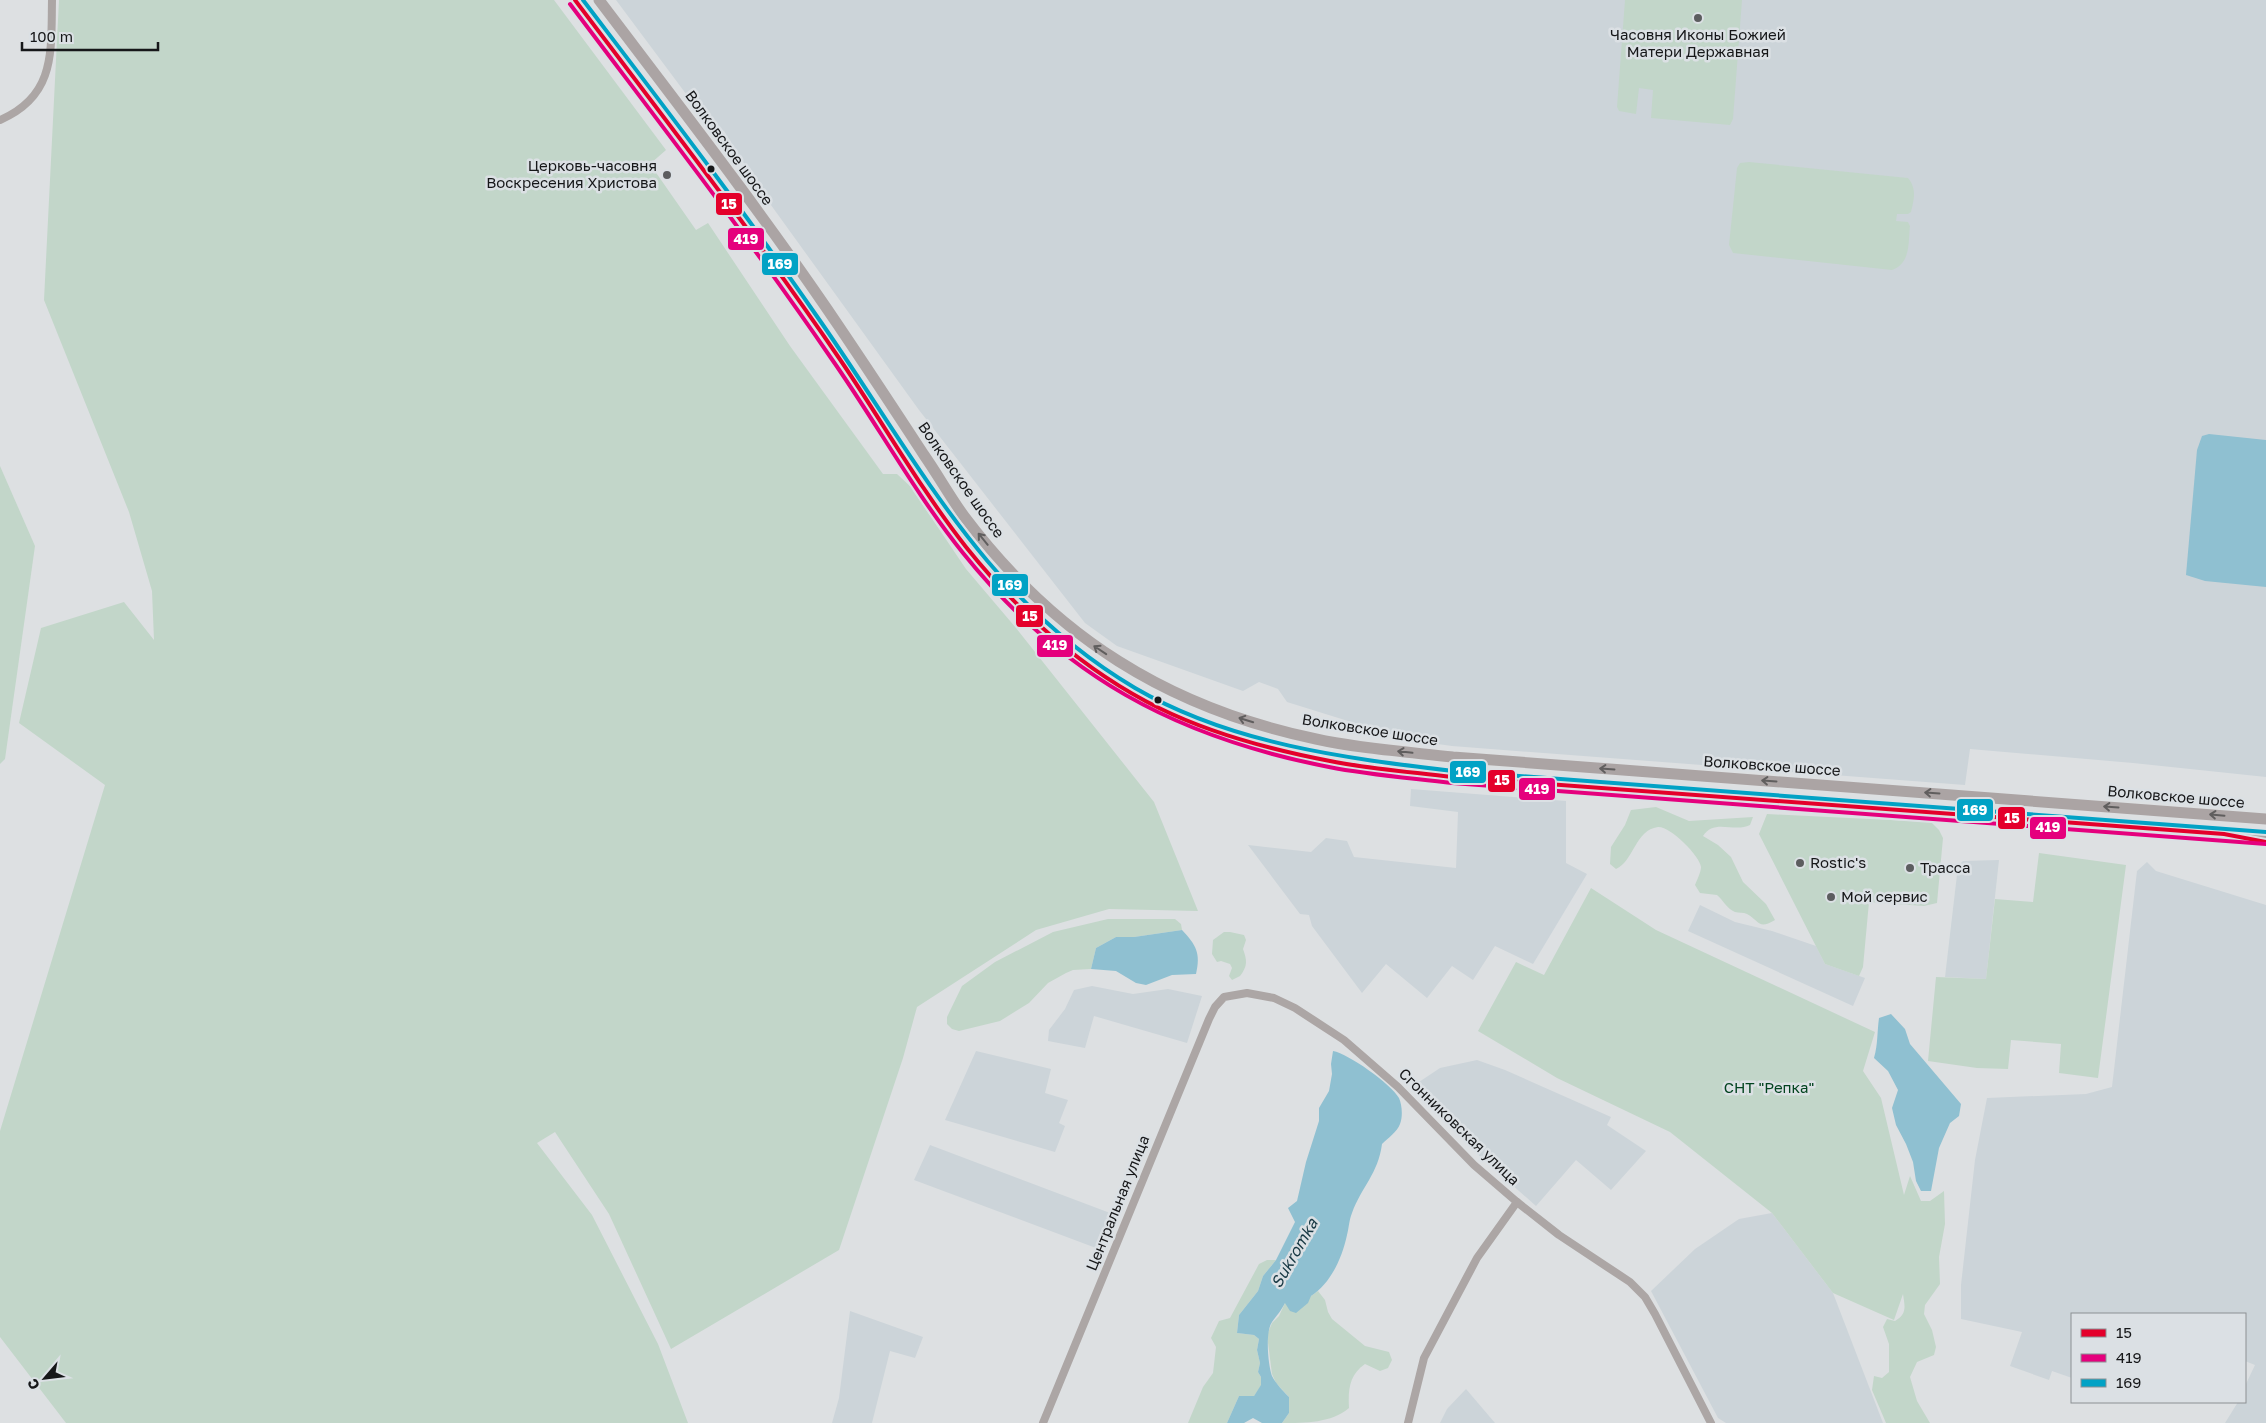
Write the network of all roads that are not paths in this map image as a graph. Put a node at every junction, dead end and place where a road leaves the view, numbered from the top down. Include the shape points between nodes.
1 (52, 0) edge
2 (575, 0) edge
3 (599, 0) edge
4 (0, 120) edge
5 (2266, 819) edge
6 (2224, 834) junction
7 (2266, 838) edge
8 (2266, 842) edge
9 (1224, 997) joint
10 (1518, 1202) junction
11 (1043, 1423) edge
12 (1408, 1423) edge
13 (1711, 1423) edge

1 - 4 street via 51,55 43,83 30,101
2 - 6 main road via 797,299 916,476 988,574 1033,619 1079,658 1131,692 1184,719 1312,758 1378,768 1461,777
5 -> 3 main road, Волковское шоссе via 1453,757 1316,739 1193,702 1141,676 1089,643 1044,606 1002,563 963,515 807,280
6 - 7 main road
6 - 8 main road
9 - 10 street, Сгонниковская улица via 1246,992 1274,998 1331,1031 1398,1087 1474,1165
9 - 11 street, Центральная улица via 1209,1019
10 - 12 street via 1477,1258 1424,1358
10 - 13 street, Сгонниковская улица via 1645,1296

